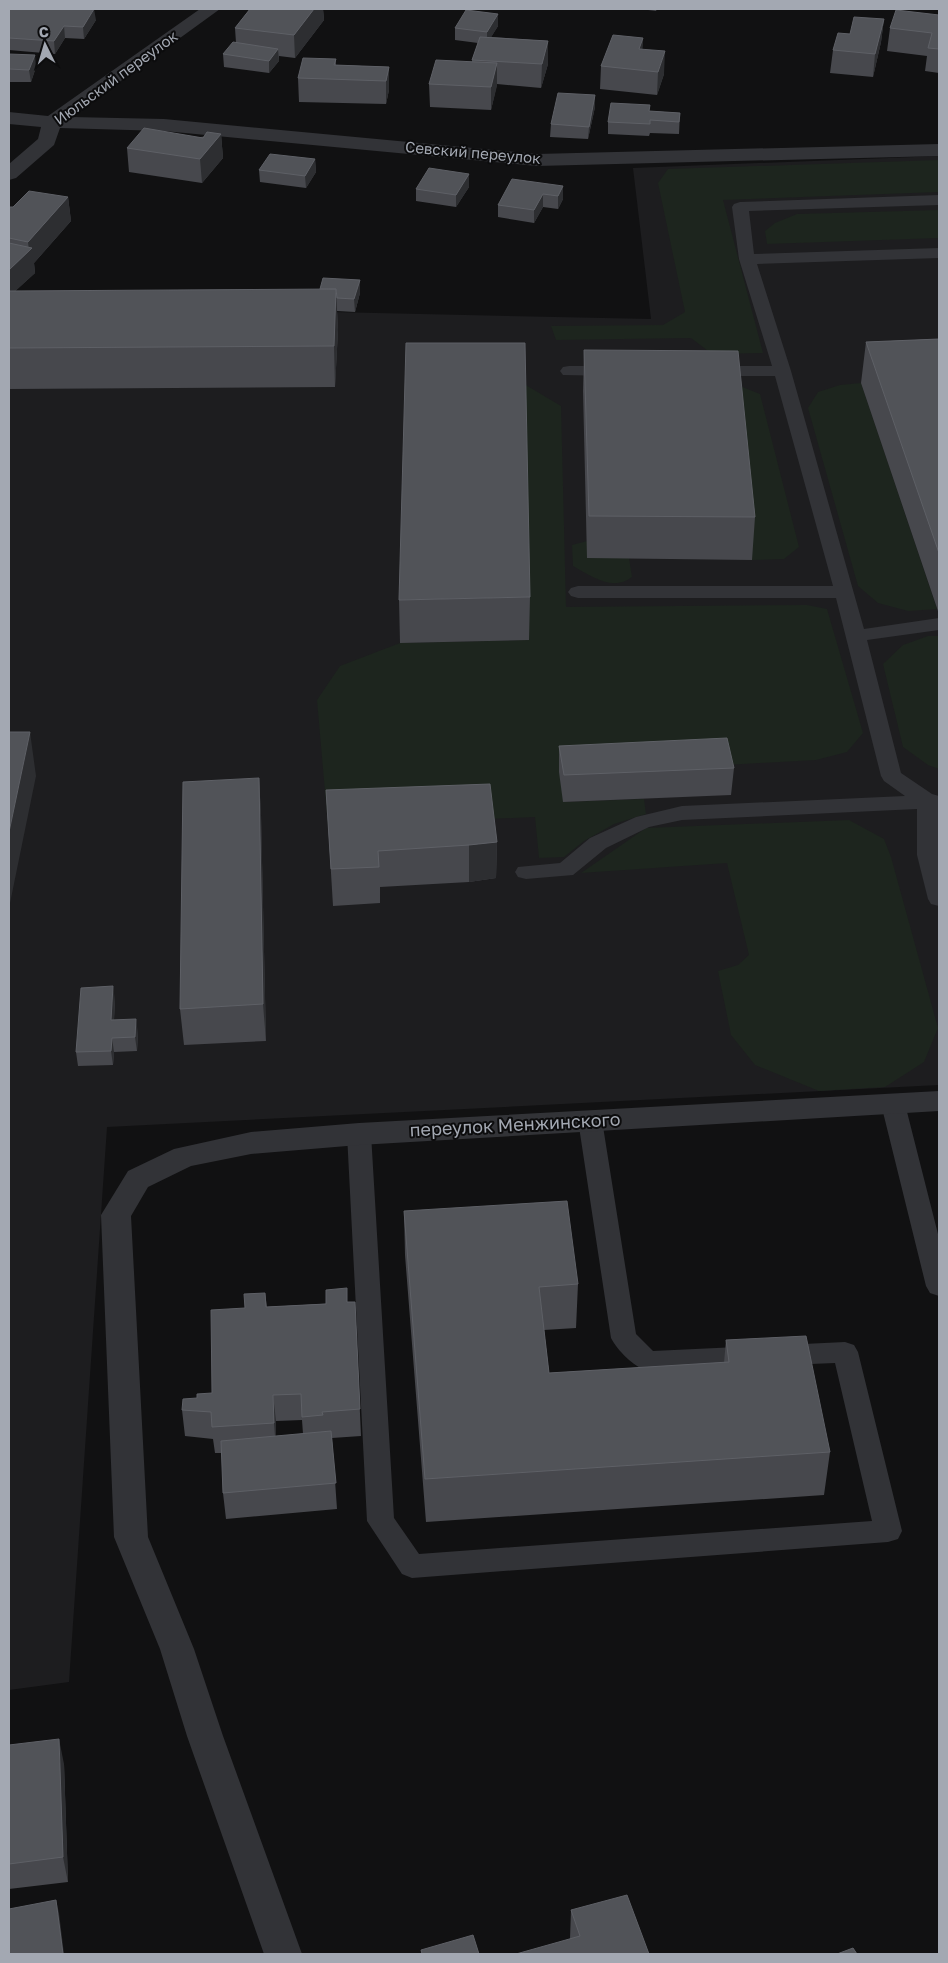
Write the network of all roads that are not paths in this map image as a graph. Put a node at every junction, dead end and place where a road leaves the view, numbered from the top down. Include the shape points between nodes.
1 (211, 9) edge
2 (9, 118) edge
3 (52, 122) junction
4 (939, 150) edge
5 (9, 174) edge
6 (939, 200) edge
7 (939, 253) edge
8 (747, 258) junction
9 (569, 371) dead end
10 (627, 371) edge
11 (695, 371) edge
12 (782, 371) junction
13 (578, 592) dead end
14 (843, 592) junction
15 (939, 624) edge
16 (856, 636) junction
17 (933, 801) edge
18 (526, 872) dead end
19 (939, 899) edge
20 (939, 1101) edge
21 (894, 1104) junction
22 (590, 1120) junction
23 (359, 1134) junction
24 (939, 1286) edge
25 (283, 1954) edge

1 - 3 street, Июльский переулок
2 - 3 street, Севский переулок
3 - 4 street, Севский переулок via 164,125 537,160
3 - 5 street, Июльский переулок via 47,141
6 - 8 lane via 740,207
7 - 8 lane
8 - 12 lane
9 - 10 lane
11 - 12 lane
12 - 14 lane
13 - 14 lane
14 - 16 lane
15 - 16 lane
16 - 17 lane via 891,776
17 - 18 lane via 682,813 643,822 598,843 565,870
17 - 19 lane via 928,855
20 - 21 street, переулок Менжинского
21 - 22 street, переулок Менжинского
21 - 24 lane
22 - 23 street, переулок Менжинского
22 - 23 lane via 624,1338 647,1361 845,1352 888,1531 412,1566 381,1521
23 - 25 street, переулок Менжинского via 251,1142 184,1157 138,1180 116,1215 132,1536 176,1649

